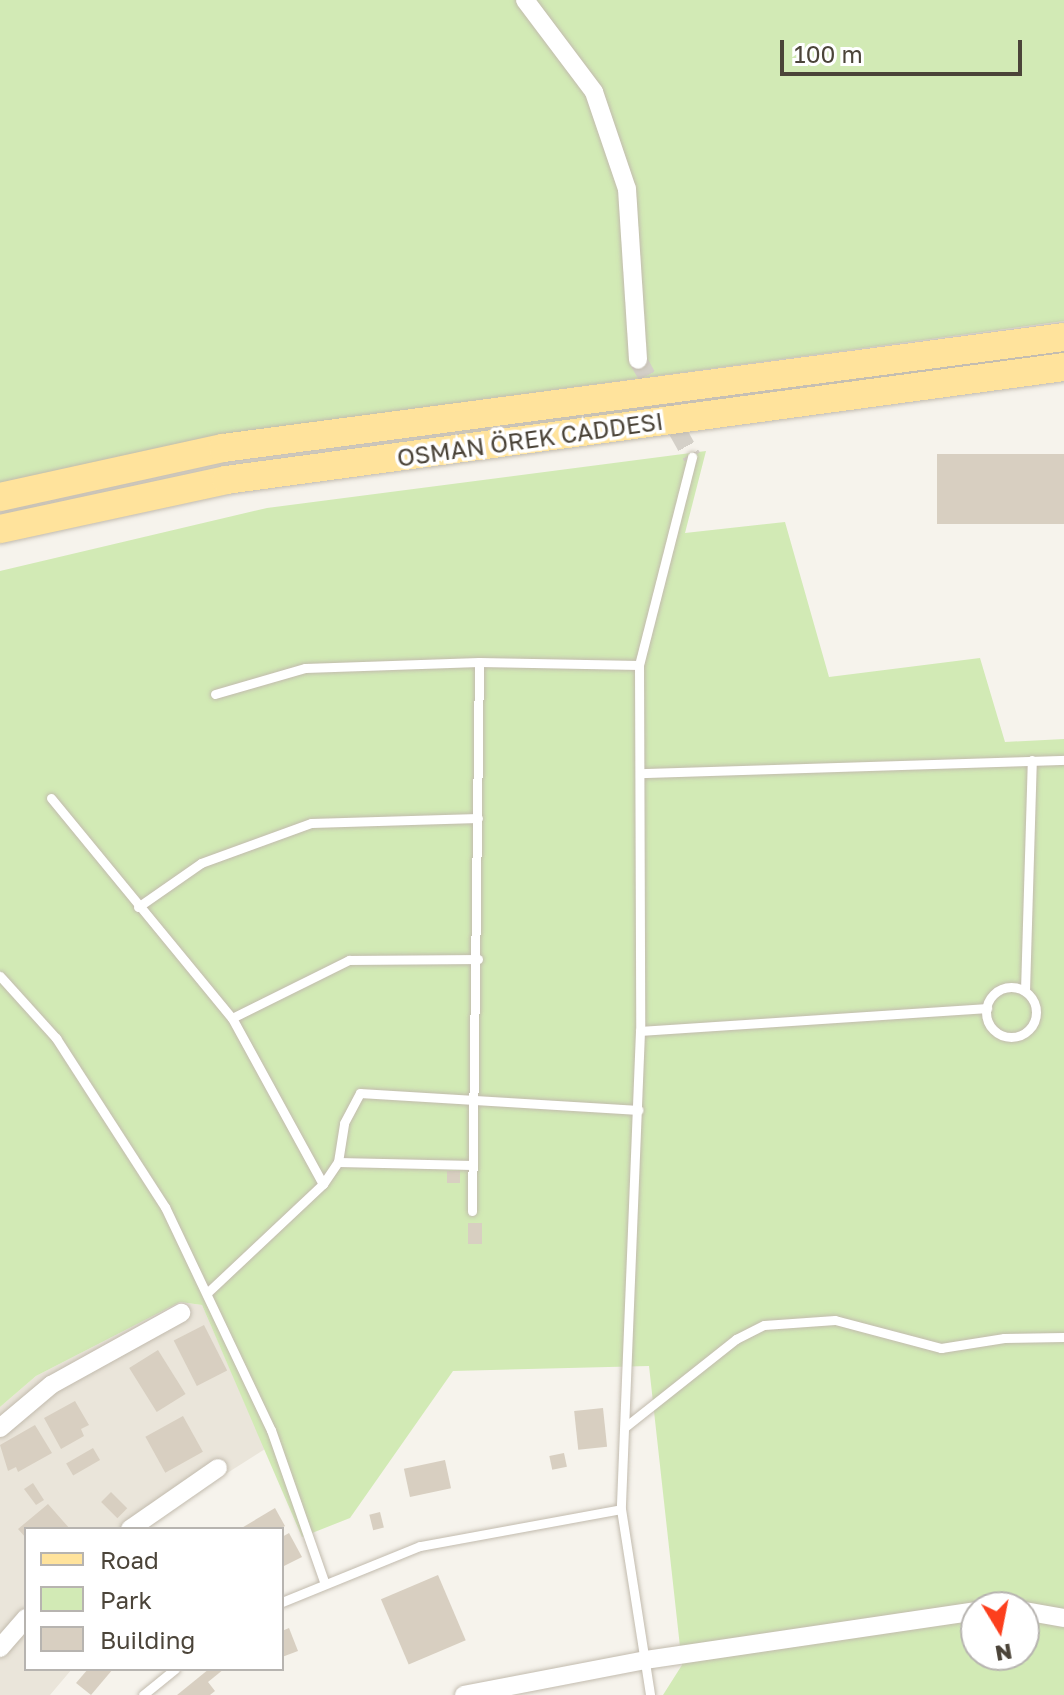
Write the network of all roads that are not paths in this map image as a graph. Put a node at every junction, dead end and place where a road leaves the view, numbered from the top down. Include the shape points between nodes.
1 (525, 0) edge
2 (1064, 337) edge
3 (638, 360) tunnel mouth
4 (1064, 367) edge
5 (692, 457) tunnel mouth
6 (0, 497) edge
7 (0, 529) edge
8 (479, 662) junction
9 (639, 665) junction
10 (215, 694) dead end
11 (1032, 760) junction
12 (1064, 760) edge
13 (643, 773) junction
14 (51, 798) dead end
15 (478, 818) junction
16 (138, 907) junction
17 (478, 959) junction
18 (0, 976) edge
19 (1025, 991) junction
20 (987, 1008) junction
21 (232, 1018) junction
22 (640, 1031) junction
23 (473, 1100) junction
24 (638, 1110) junction
25 (338, 1162) junction
26 (473, 1165) junction
27 (323, 1184) junction
28 (472, 1211) dead end
29 (208, 1292) junction
30 (181, 1313) dead end
31 (1064, 1337) edge
32 (625, 1427) junction
33 (0, 1428) edge
34 (218, 1468) dead end
35 (621, 1509) junction
36 (133, 1527) edge
37 (324, 1581) junction
38 (284, 1601) edge
39 (960, 1613) edge
40 (1040, 1614) edge
41 (1064, 1618) edge
42 (24, 1620) edge
43 (0, 1648) edge
44 (645, 1660) junction
45 (173, 1671) edge
46 (143, 1695) edge
47 (464, 1695) edge
48 (650, 1695) edge

1 - 3 street via 594,92 627,189
2 - 6 main road, OSMAN ÖREK CADDESI via 223,448
4 - 7 main road, OSMAN ÖREK CADDESI via 226,480
5 - 9 lane
8 - 9 lane
8 - 10 lane via 305,668
8 - 15 lane
9 - 13 lane
11 - 12 lane
11 - 13 lane
11 - 19 lane
13 - 22 lane
14 - 16 lane
15 - 16 lane via 311,823 201,863
15 - 17 lane
16 - 21 lane
17 - 21 lane via 349,960
17 - 23 lane
18 - 29 lane via 56,1038 165,1207
19 - 20 lane via 1001,989
19 - 20 lane via 1035,1004 1035,1020 1017,1036 994,1030
20 - 22 lane
21 - 27 lane
22 - 24 lane
23 - 24 lane
23 - 25 lane via 360,1093 344,1123
23 - 26 lane
24 - 32 lane
25 - 26 lane
25 - 27 lane
26 - 28 lane
27 - 29 lane
29 - 37 lane via 271,1430
30 - 33 street via 51,1385
31 - 32 lane via 1004,1338 941,1348 835,1320 764,1325 736,1339
32 - 35 lane
34 - 36 street
35 - 37 lane via 420,1546
35 - 44 lane
37 - 38 lane
39 - 44 street
40 - 41 street
42 - 43 street
44 - 47 street
44 - 48 lane
45 - 46 lane

